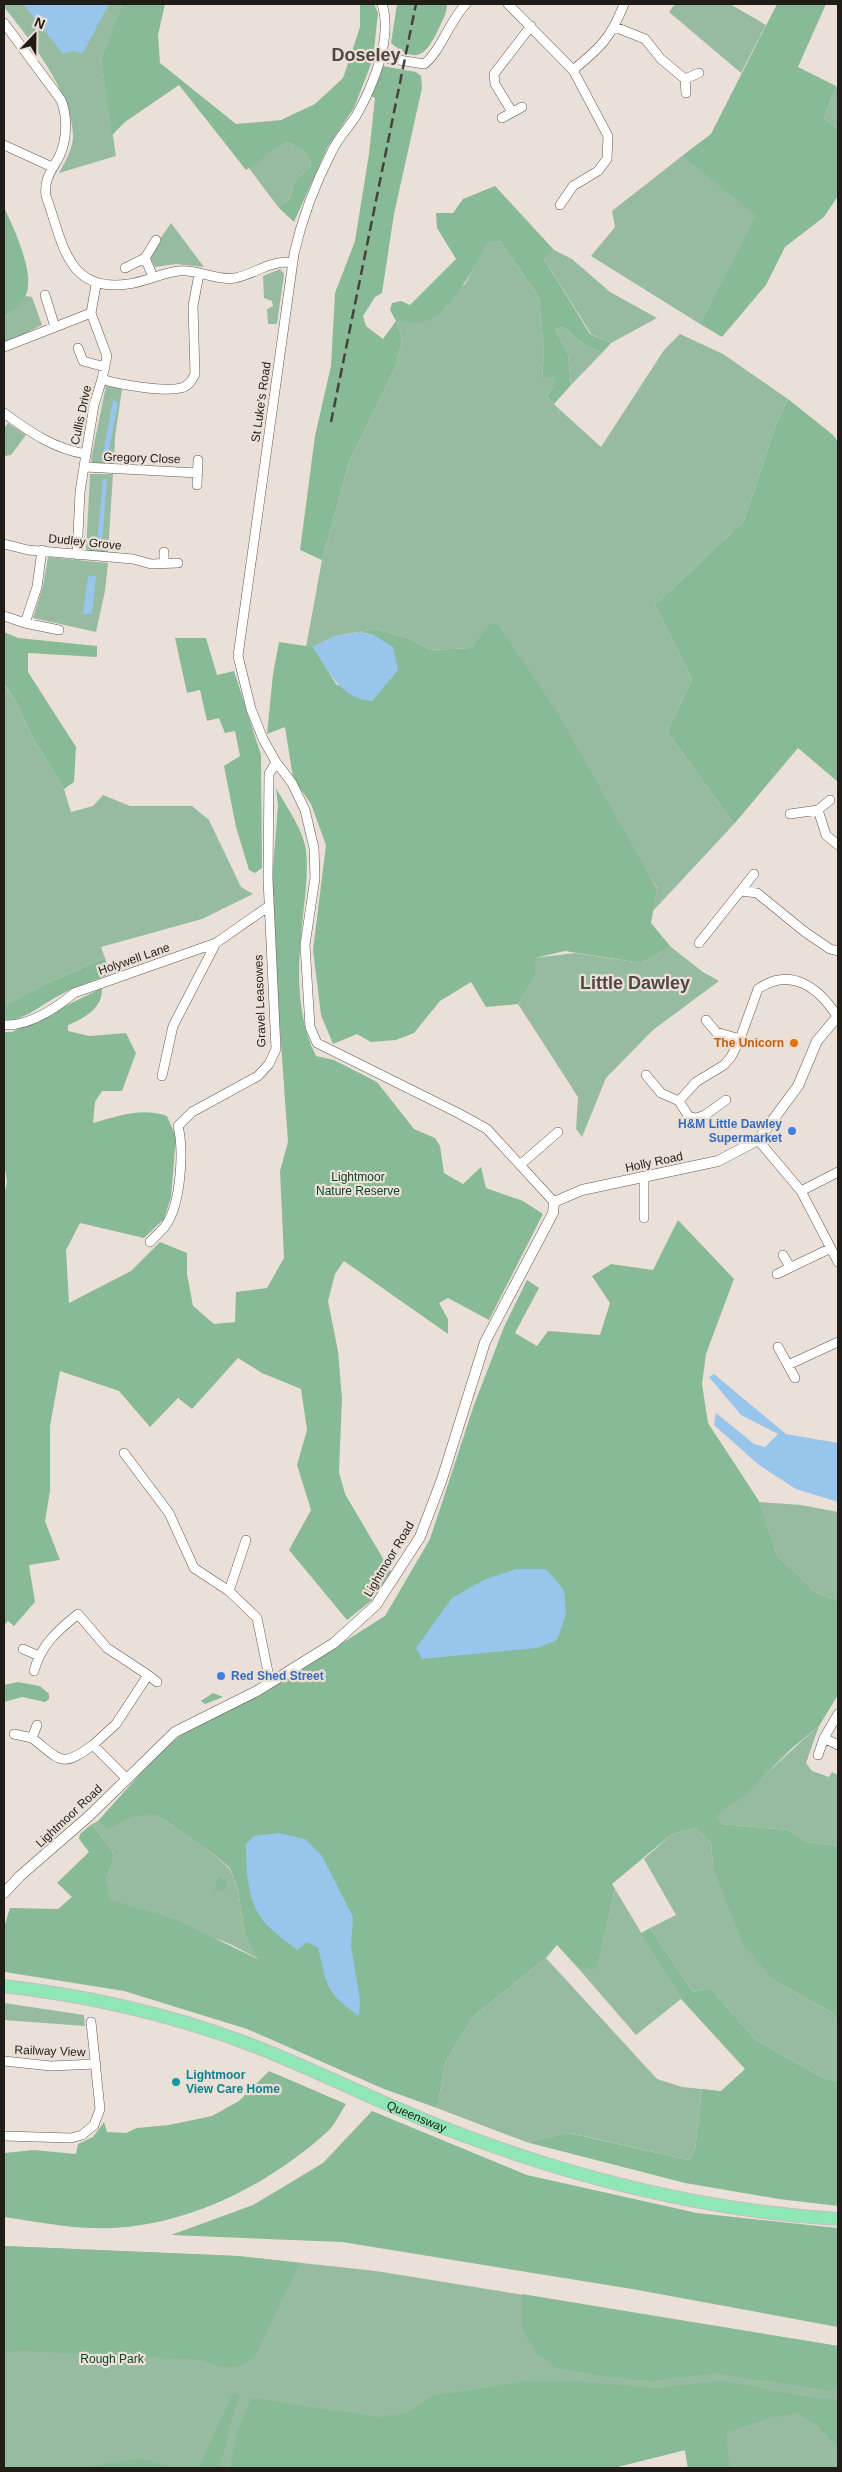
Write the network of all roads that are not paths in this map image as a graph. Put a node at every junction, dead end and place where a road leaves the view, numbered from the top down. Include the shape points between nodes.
1 (382, 4) edge
2 (466, 4) edge
3 (508, 4) edge
4 (624, 4) edge
5 (4, 23) edge
6 (531, 26) junction
7 (616, 27) junction
8 (380, 57) junction
9 (573, 70) junction
10 (699, 73) dead end
11 (685, 79) junction
12 (686, 92) dead end
13 (522, 107) dead end
14 (512, 112) junction
15 (502, 118) dead end
16 (4, 145) edge
17 (52, 167) junction
18 (560, 204) dead end
19 (156, 240) dead end
20 (145, 258) junction
21 (292, 263) junction
22 (125, 268) dead end
23 (199, 274) junction
24 (153, 276) junction
25 (96, 284) junction
26 (45, 295) dead end
27 (91, 313) junction
28 (55, 327) junction
29 (4, 347) edge
30 (78, 348) dead end
31 (105, 367) junction
32 (102, 379) junction
33 (4, 413) edge
34 (86, 454) junction
35 (198, 460) dead end
36 (85, 467) junction
37 (198, 473) junction
38 (198, 485) dead end
39 (4, 544) edge
40 (42, 550) junction
41 (164, 552) dead end
42 (77, 555) junction
43 (164, 563) junction
44 (178, 563) dead end
45 (4, 616) edge
46 (25, 623) junction
47 (59, 630) dead end
48 (276, 762) junction
49 (830, 800) dead end
50 (818, 810) junction
51 (790, 814) dead end
52 (838, 844) edge
53 (754, 874) dead end
54 (741, 891) junction
55 (269, 906) junction
56 (216, 943) junction
57 (698, 943) dead end
58 (838, 951) edge
59 (838, 1016) edge
60 (706, 1020) dead end
61 (4, 1025) edge
62 (740, 1039) junction
63 (646, 1075) dead end
64 (162, 1076) dead end
65 (726, 1100) dead end
66 (678, 1102) junction
67 (558, 1132) dead end
68 (758, 1140) junction
69 (521, 1164) junction
70 (838, 1172) edge
71 (644, 1177) junction
72 (802, 1191) junction
73 (554, 1202) junction
74 (644, 1218) dead end
75 (150, 1242) dead end
76 (831, 1248) junction
77 (783, 1255) dead end
78 (838, 1262) edge
79 (790, 1267) junction
80 (777, 1274) dead end
81 (838, 1342) edge
82 (778, 1347) dead end
83 (788, 1365) junction
84 (795, 1378) dead end
85 (124, 1453) dead end
86 (246, 1540) dead end
87 (228, 1592) junction
88 (24, 1649) dead end
89 (38, 1656) junction
90 (34, 1671) dead end
91 (148, 1675) junction
92 (157, 1682) dead end
93 (270, 1682) junction
94 (838, 1714) edge
95 (37, 1725) dead end
96 (14, 1734) dead end
97 (32, 1738) junction
98 (824, 1738) junction
99 (93, 1745) junction
100 (838, 1745) edge
101 (818, 1755) dead end
102 (127, 1778) junction
103 (4, 1891) edge
104 (4, 1986) edge
105 (91, 2022) dead end
106 (4, 2061) edge
107 (96, 2064) junction
108 (4, 2136) edge
109 (838, 2219) edge

1 - 8 street, St Luke's Road via 385,13
2 - 8 street via 430,60 424,64
3 - 6 street
4 - 7 street
5 - 17 street via 65,110 63,145
6 - 9 street
6 - 14 street via 494,74 495,84
7 - 9 street via 601,48
7 - 11 street via 645,39
8 - 21 street, St Luke's Road via 367,94 333,149 313,192
9 - 18 street via 608,136 607,159 598,171 573,186
10 - 11 street
11 - 12 street
13 - 14 street
14 - 15 street
16 - 17 street
17 - 25 street via 45,184 49,204 74,269
19 - 20 street
20 - 22 street
20 - 24 street
21 - 23 street via 273,263 245,276 228,279
21 - 48 street, St Luke's Road via 238,656 251,709
23 - 24 street via 182,270
23 - 32 street via 193,306 196,374 190,383 181,388 167,389 117,384
24 - 25 street via 129,284
25 - 27 street
26 - 28 street
27 - 28 street
27 - 31 street, Cullis Drive via 107,356
28 - 29 street
30 - 31 street via 83,361
31 - 32 street, Cullis Drive
32 - 34 street, Cullis Drive
33 - 34 street via 51,444
34 - 36 street, Cullis Drive
35 - 37 street, Gregory Close
36 - 37 street, Gregory Close
36 - 42 street, Cullis Drive via 80,492
37 - 38 street, Gregory Close
39 - 40 street, Dudley Grove
40 - 42 street, Dudley Grove
40 - 46 street via 37,587
41 - 43 street
42 - 43 street, Dudley Grove
43 - 44 street, Dudley Grove
45 - 46 street
46 - 47 street
48 - 55 street, Gravel Leasowes via 268,774
48 - 69 street, St Luke's Road via 305,810 314,848 315,878 305,945 310,1026 317,1043 487,1129
49 - 50 street
50 - 51 street
50 - 52 street via 826,835
53 - 54 street
54 - 57 street
54 - 58 street via 758,893 805,932
55 - 56 street, Holywell Lane
55 - 75 street, Gravel Leasowes via 276,1049 258,1076 192,1112 178,1126 182,1142 175,1204 166,1225
56 - 61 street, Holywell Lane via 74,993 56,1008 14,1026
56 - 64 street via 173,1026
59 - 62 street via 816,989 784,979 775,980 758,989
59 - 68 street, Holly Road via 817,1041 798,1086
60 - 62 street via 716,1032
62 - 66 street via 724,1065 696,1082
63 - 66 street via 661,1092
65 - 66 street via 697,1118 689,1117
67 - 69 street
68 - 71 street, Holly Road via 718,1161
68 - 72 street
69 - 73 street, St Luke's Road
70 - 72 street
71 - 73 street, Holly Road via 582,1190
71 - 74 street
72 - 76 street
73 - 93 street, Lightmoor Road via 553,1212 485,1342 442,1479 420,1537 376,1605 334,1643
76 - 78 street
76 - 79 street
77 - 79 street
79 - 80 street
81 - 83 street
82 - 83 street
83 - 84 street
85 - 87 street via 169,1513 194,1568
86 - 87 street
87 - 93 street via 257,1618
88 - 89 street
89 - 90 street
89 - 91 street via 53,1634 78,1614 107,1648
91 - 92 street
91 - 99 street via 116,1724
93 - 102 street, Lightmoor Road via 175,1732
94 - 98 street
95 - 97 street
96 - 97 street
97 - 99 street via 63,1761 76,1758
98 - 100 street
98 - 101 street
99 - 102 street
102 - 103 street, Lightmoor Road
104 - 109 main road, Queensway via 118,2005 204,2029 288,2060 422,2119 522,2157 712,2204
105 - 107 street
106 - 107 street, Railway View via 51,2066
107 - 108 street via 100,2109 94,2125 82,2135 63,2138

